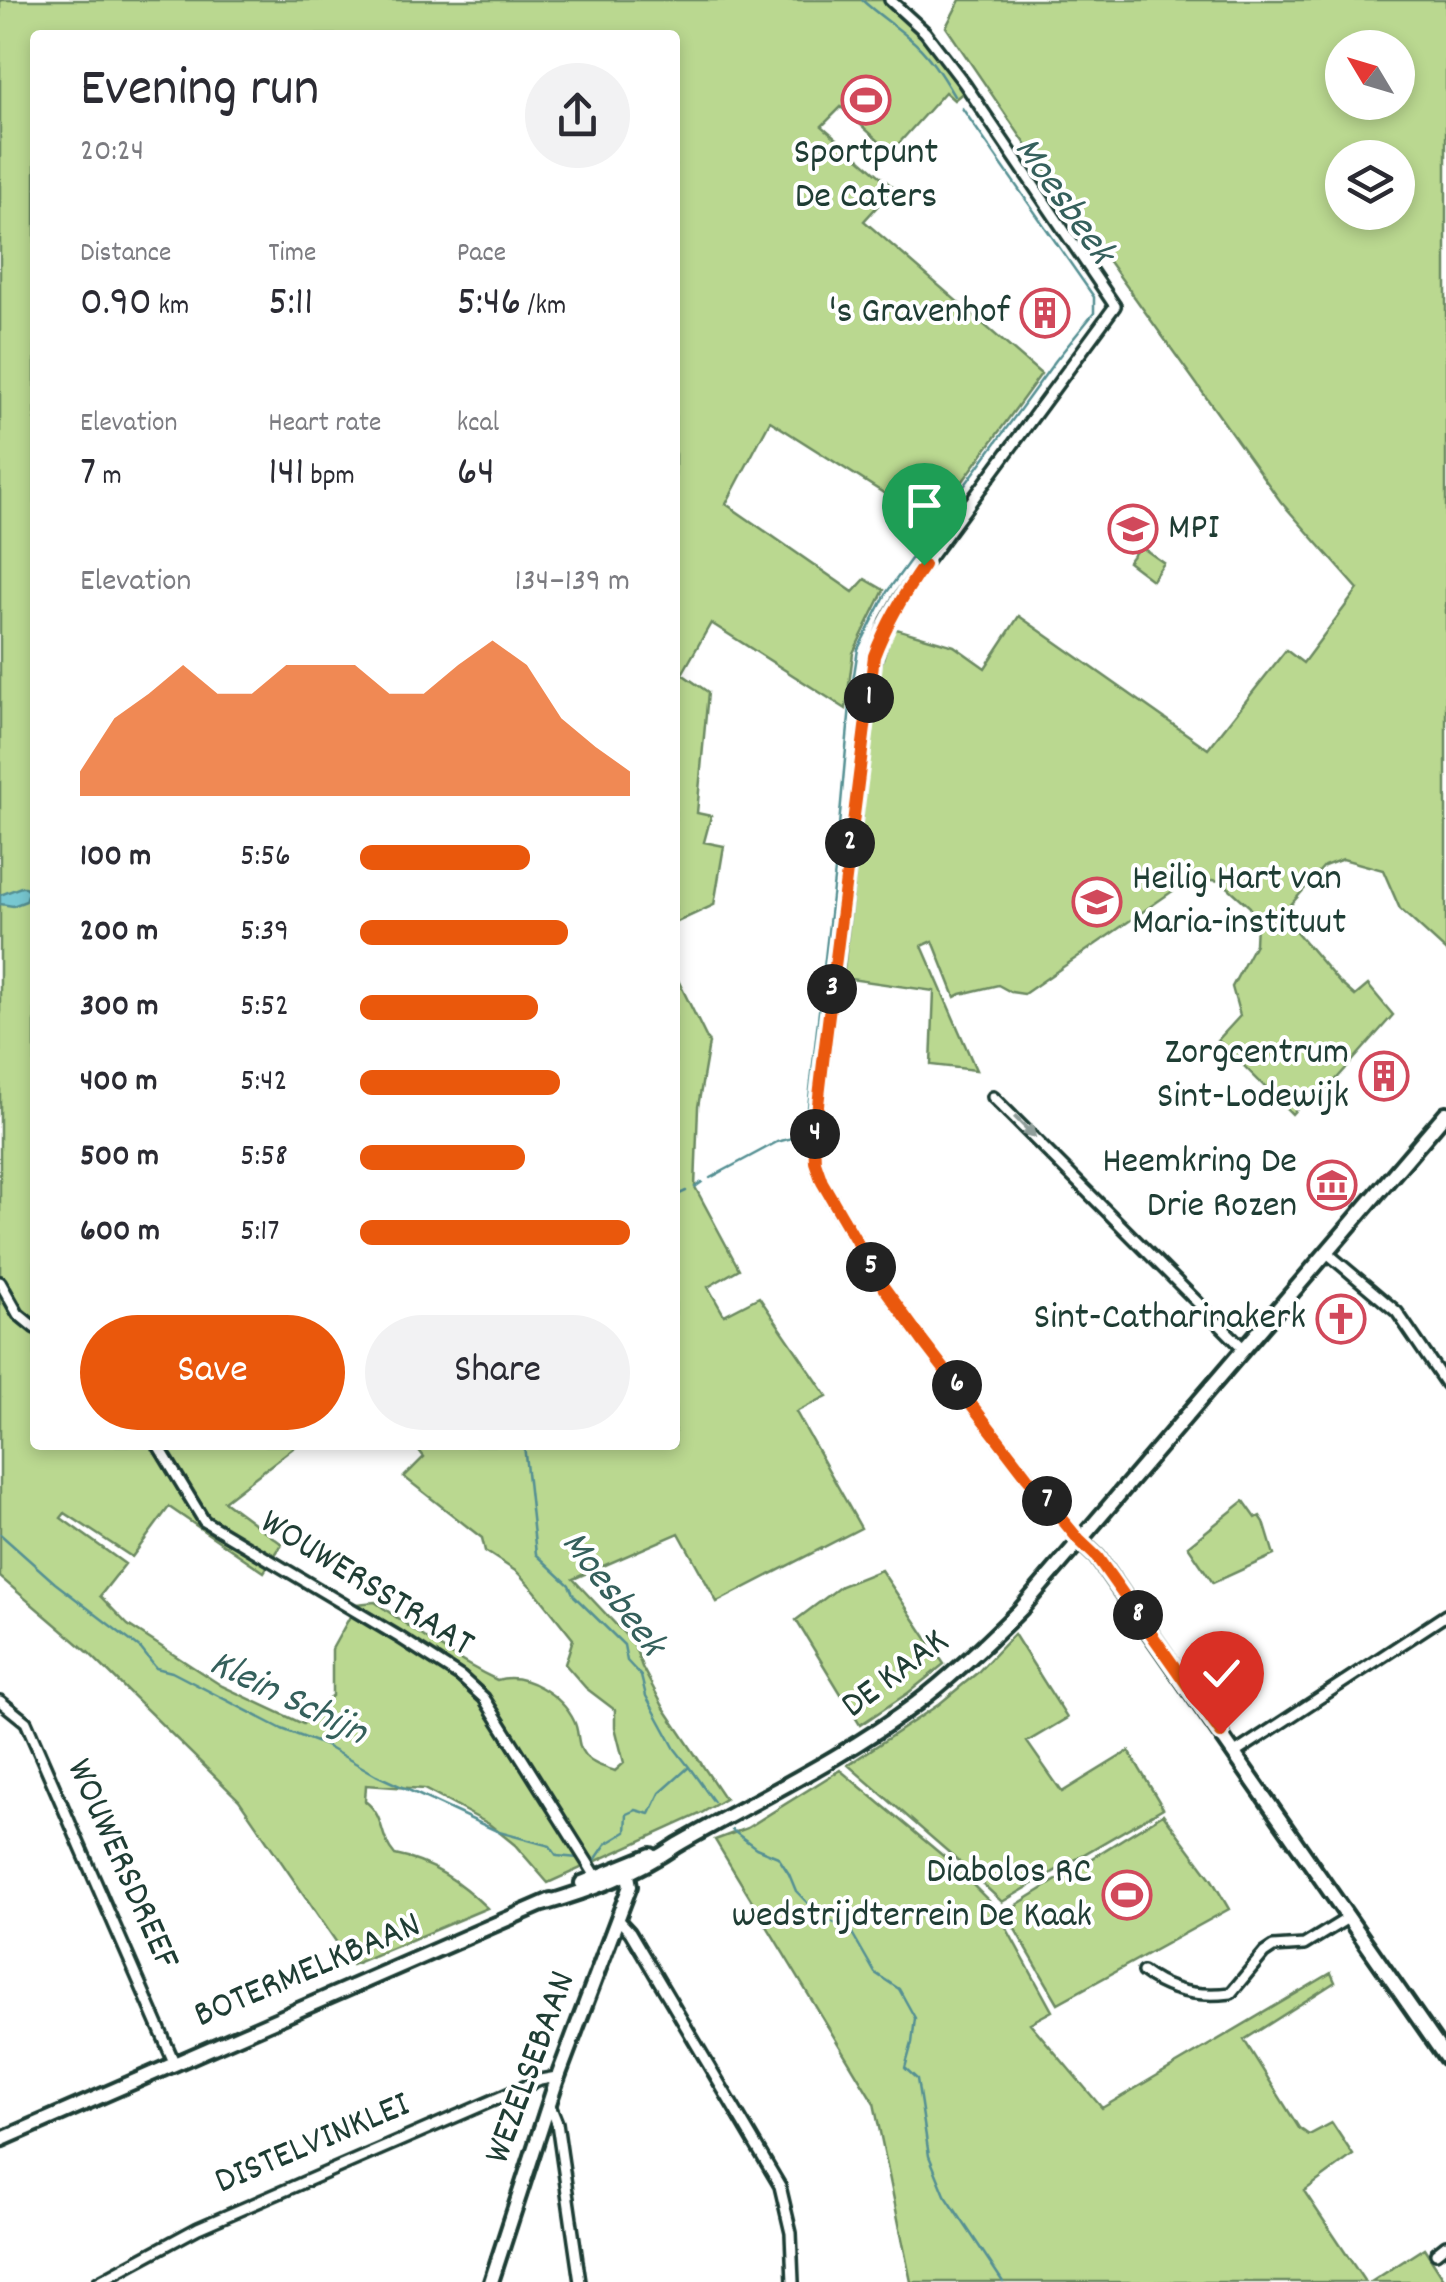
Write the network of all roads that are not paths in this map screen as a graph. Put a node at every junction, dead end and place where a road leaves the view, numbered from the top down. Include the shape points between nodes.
1 (890, 0) edge
2 (994, 1097) dead end
3 (1446, 1113) edge
4 (1326, 1252) junction
5 (0, 1282) edge
6 (30, 1324) edge
7 (1243, 1348) junction
8 (1446, 1384) edge
9 (161, 1450) edge
10 (1079, 1540) junction
11 (1446, 1615) edge
12 (0, 1701) edge
13 (1234, 1752) junction
14 (719, 1820) joint
15 (677, 1845) junction
16 (628, 1874) junction
17 (599, 1880) junction
18 (1348, 1918) junction
19 (618, 1919) junction
20 (1143, 1972) dead end
21 (1446, 2058) edge
22 (174, 2062) junction
23 (558, 2077) junction
24 (549, 2102) junction
25 (0, 2137) edge
26 (1446, 2245) edge
27 (1436, 2252) dead end
28 (98, 2282) edge
29 (490, 2282) edge
30 (580, 2282) edge
31 (794, 2282) edge

1 - 10 street via 964,83 1115,306 900,598 874,656 815,1162 880,1282
2 -> 7 street
3 - 4 main road, DE KAAK
4 - 7 main road, DE KAAK
4 - 8 street via 1388,1302
5 - 6 street
7 - 10 main road, DE KAAK
9 - 17 street, WOUWERSSTRAAT via 204,1521 415,1647 484,1698
10 - 13 main road
10 - 14 main road, DE KAAK via 1016,1614 918,1703
11 - 13 street
12 - 22 street, WOUWERSDREEF via 26,1722
13 - 18 main road
14 - 15 main road, BOTERMELKBAAN
15 - 16 main road, BOTERMELKBAAN
15 - 17 main road, BOTERMELKBAAN
16 - 17 main road, BOTERMELKBAAN
16 - 19 main road, WEZELSEBAAN
17 - 22 main road, BOTERMELKBAAN
18 - 20 street via 1304,1946 1264,1953 1232,1993 1175,1990
18 - 21 main road
19 - 23 main road, WEZELSEBAAN
19 - 31 street via 780,2186
22 - 25 main road, BOTERMELKBAAN
23 - 24 main road, WEZELSEBAAN
23 - 28 street, DISTELVINKLEI via 198,2228
24 - 29 main road, WEZELSEBAAN
24 - 30 street
26 - 27 street

